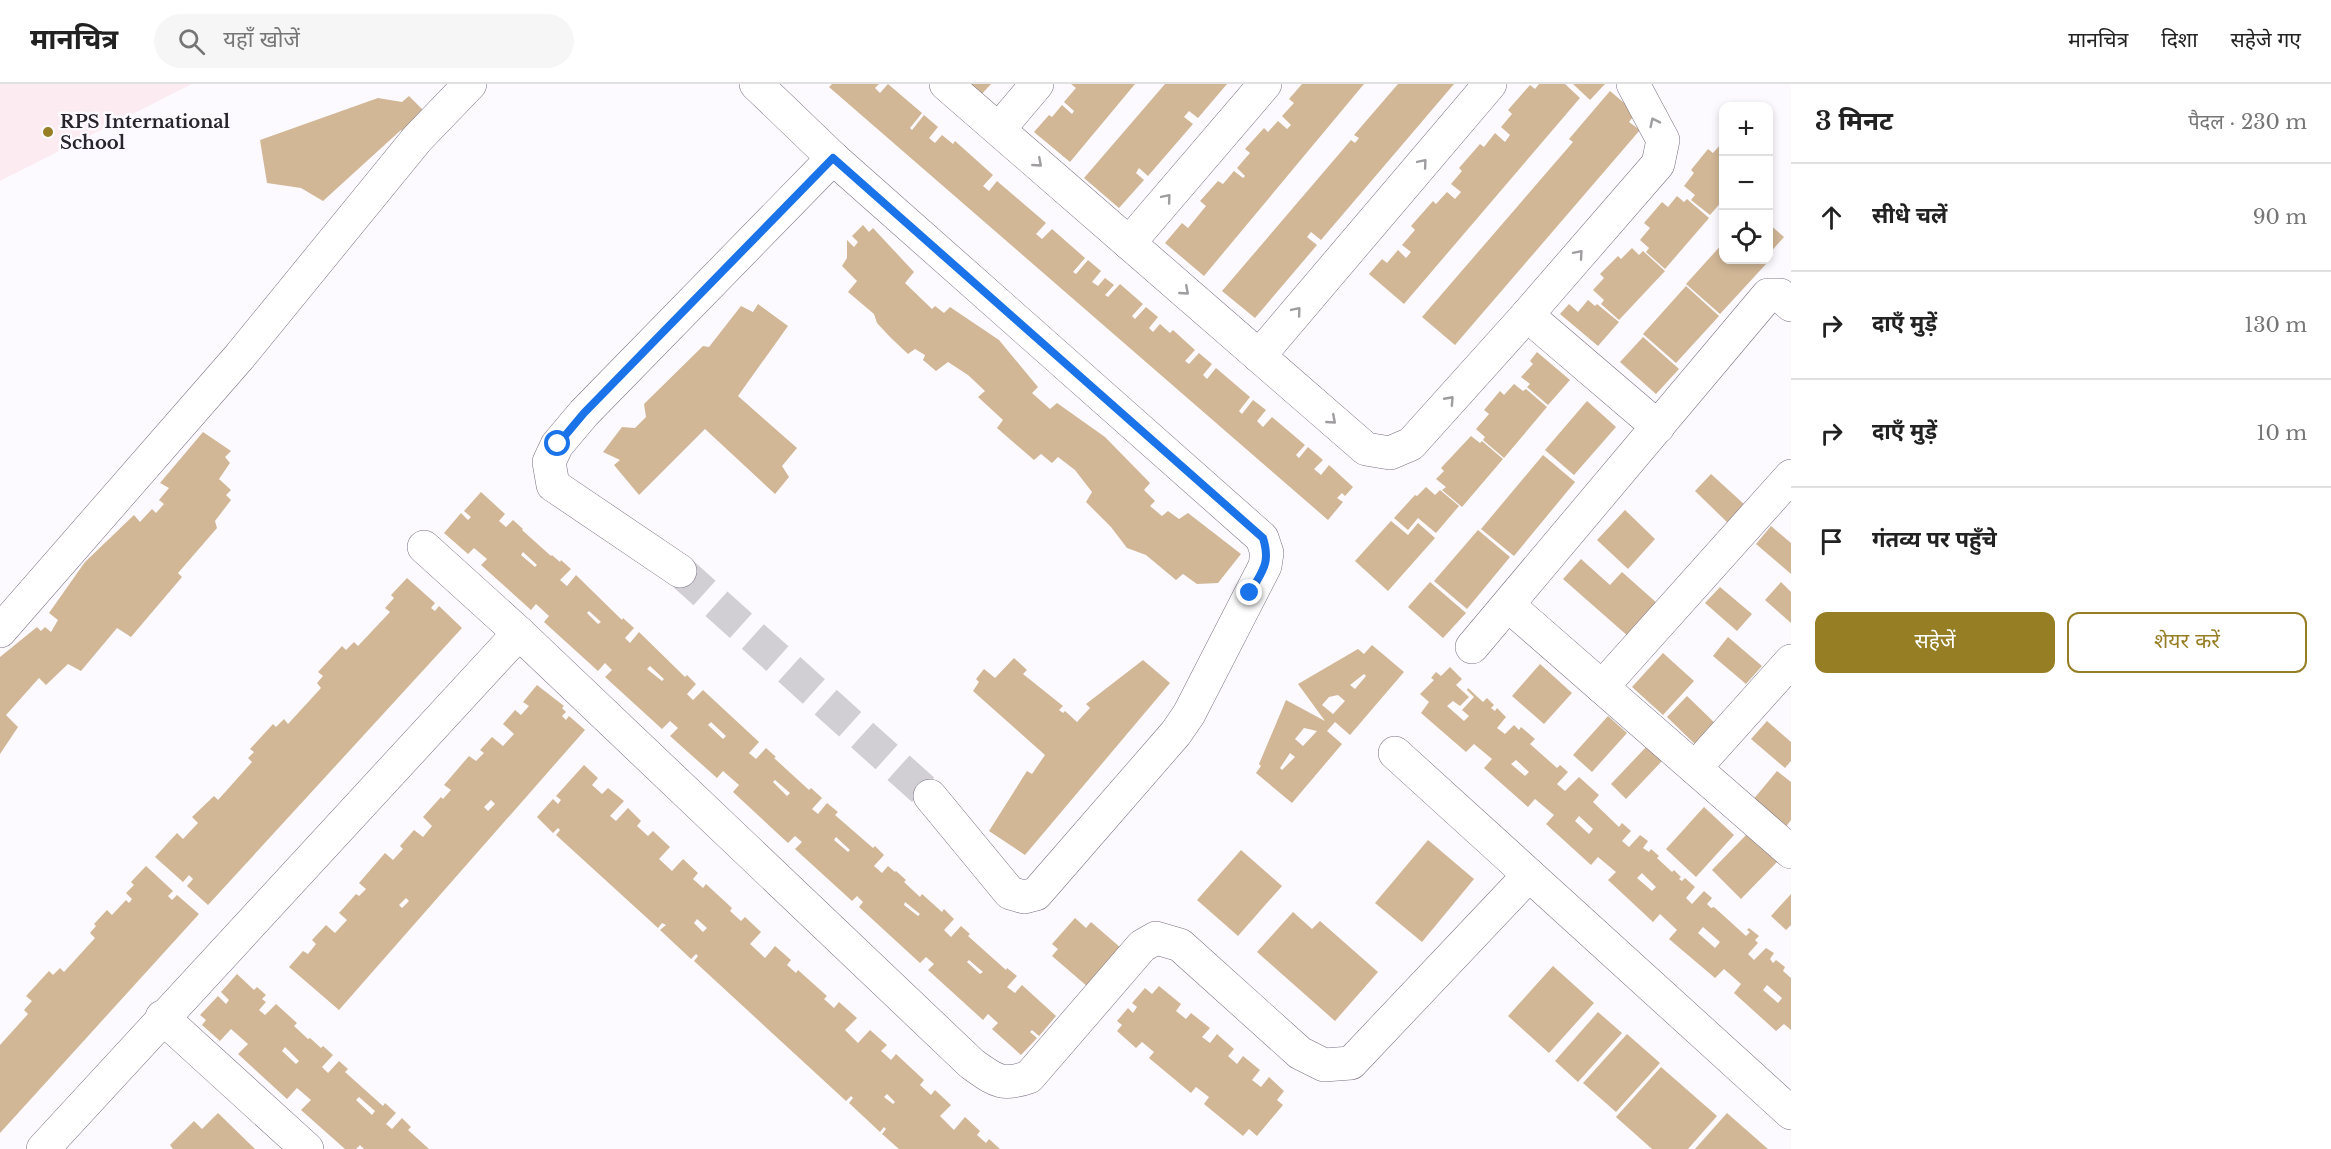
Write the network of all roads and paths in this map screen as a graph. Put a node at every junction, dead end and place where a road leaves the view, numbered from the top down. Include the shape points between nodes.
1 (470, 84) edge
2 (756, 84) edge
3 (946, 84) edge
4 (1037, 84) edge
5 (1265, 84) edge
6 (1490, 84) edge
7 (1633, 84) edge
8 (999, 129) junction
9 (833, 158) junction
10 (1129, 243) junction
11 (1791, 305) edge
12 (1527, 315) junction
13 (1259, 356) junction
14 (1658, 426) junction
15 (1791, 476) edge
16 (424, 547) dead end
17 (680, 571) tunnel mouth
18 (1508, 604) junction
19 (0, 631) edge
20 (519, 633) junction
21 (1472, 647) dead end
22 (1791, 661) edge
23 (1602, 687) junction
24 (1395, 753) dead end
25 (1695, 768) junction
26 (930, 796) tunnel mouth
27 (1790, 849) edge
28 (1529, 875) junction
29 (162, 1017) junction
30 (1791, 1113) edge
31 (43, 1149) edge
32 (307, 1149) edge

1 - 19 street via 417,140 233,364
2 - 9 street
3 - 8 street
4 - 8 street
10 -> 5 street
13 -> 6 street
12 -> 7 street via 1658,164 1663,140
8 -> 10 street
9 - 17 street via 584,413 558,444 549,462 553,485
9 - 26 street via 1263,538 1267,553 1265,566 1189,714 1036,894 1024,897 1010,893
10 -> 13 street
11 - 14 street via 1780,295 1768,295
13 -> 12 street via 1366,449 1390,453 1411,444
12 - 14 street
14 - 18 street
15 - 23 street
16 - 20 street
18 - 21 street
18 - 23 street
20 - 28 street via 972,1064 993,1079 1012,1083 1029,1077 1142,946 1156,938 1179,945 1300,1053 1324,1065 1351,1063
20 - 29 street
22 - 25 street
23 - 25 street
24 - 28 street
25 - 27 street
28 - 30 street
29 - 31 street
29 - 32 street

